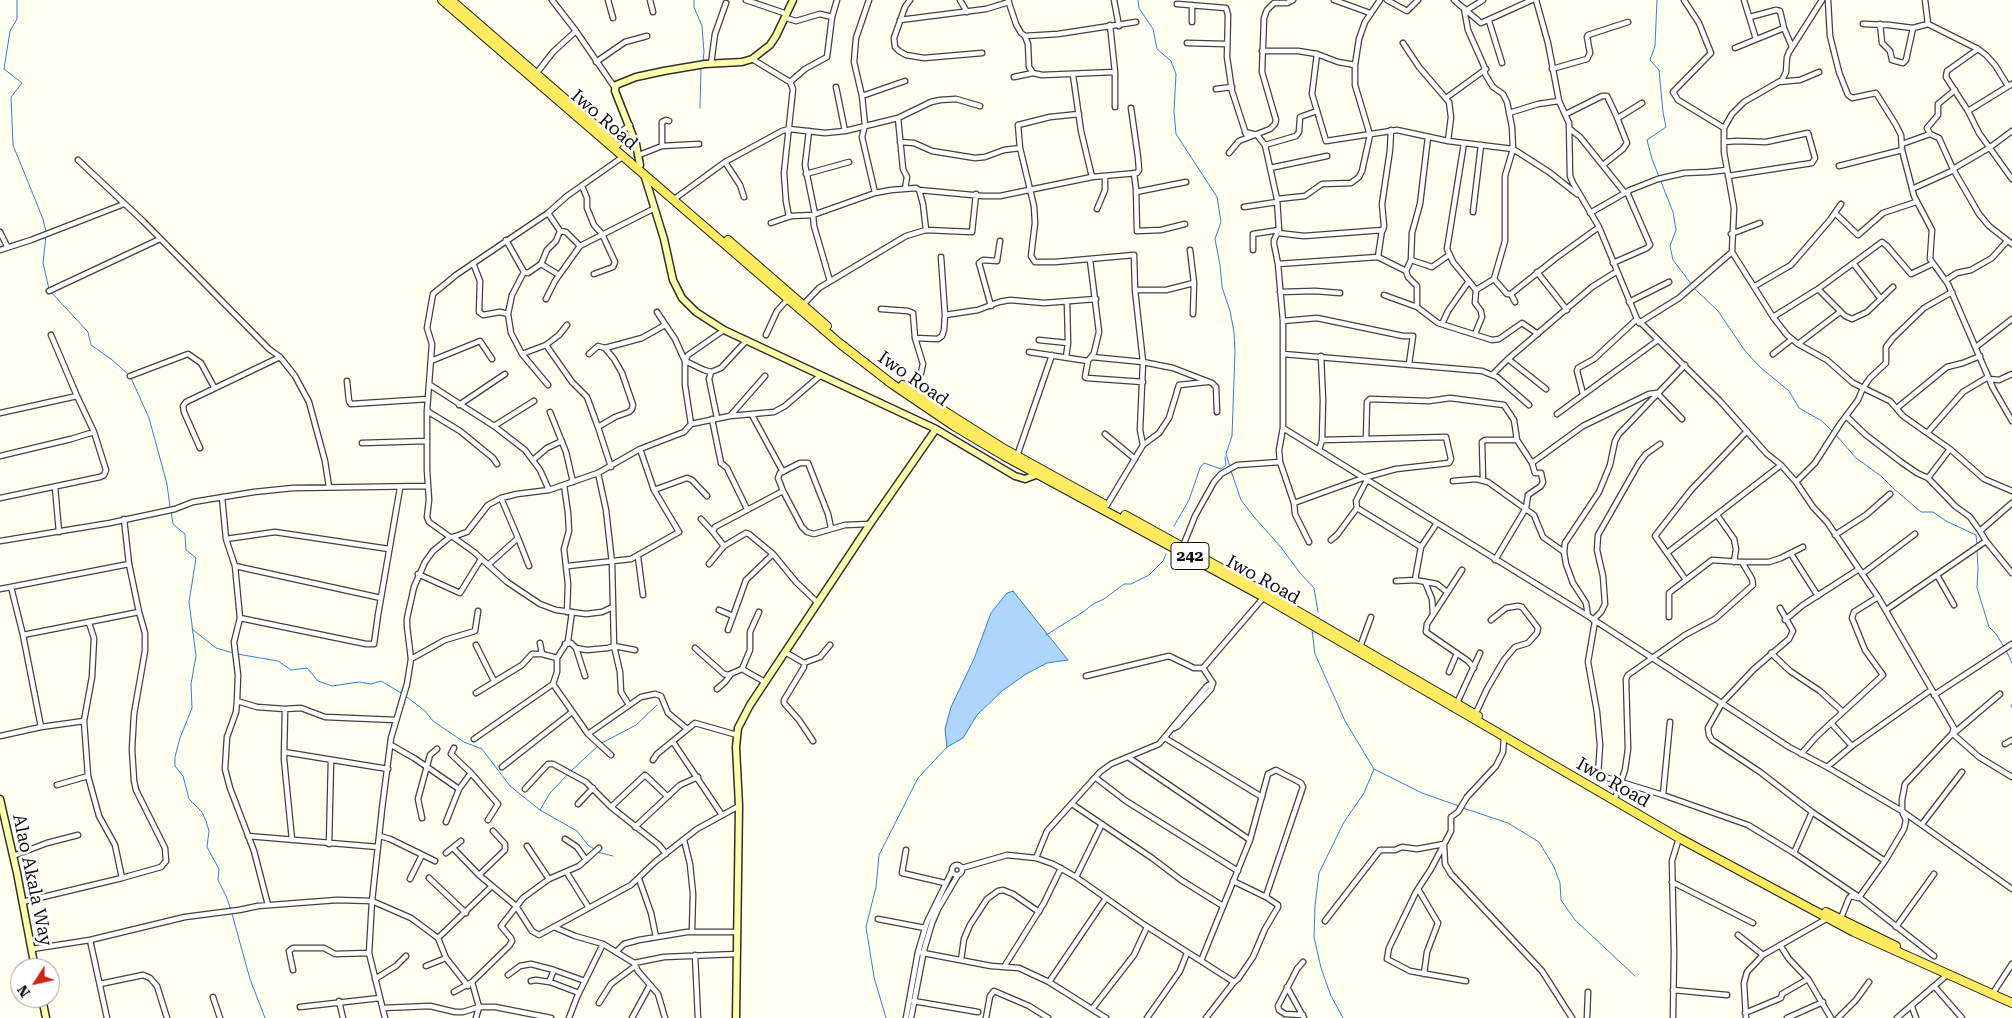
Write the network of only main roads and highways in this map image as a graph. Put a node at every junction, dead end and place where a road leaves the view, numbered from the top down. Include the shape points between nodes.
1 (442, 0) edge
2 (451, 0) edge
3 (753, 266) junction
4 (1076, 492) junction
5 (1429, 690) junction
6 (1771, 886) junction
7 (2012, 998) edge
8 (2012, 1003) edge

1 - 3 main road, Iwo Road / 242
2 - 3 main road, Iwo Road
3 - 4 main road, Iwo Road via 866,359 916,395
3 - 4 main road, Iwo Road / 242 via 845,347 909,396 980,442
4 - 5 main road, Iwo Road / 242
4 - 5 main road, Iwo Road via 1183,546 1360,646
5 - 6 main road, Iwo Road
5 - 6 main road, Iwo Road / 242 via 1679,838
6 - 7 main road, Iwo Road
6 - 8 main road, Iwo Road / 242 via 1828,918

